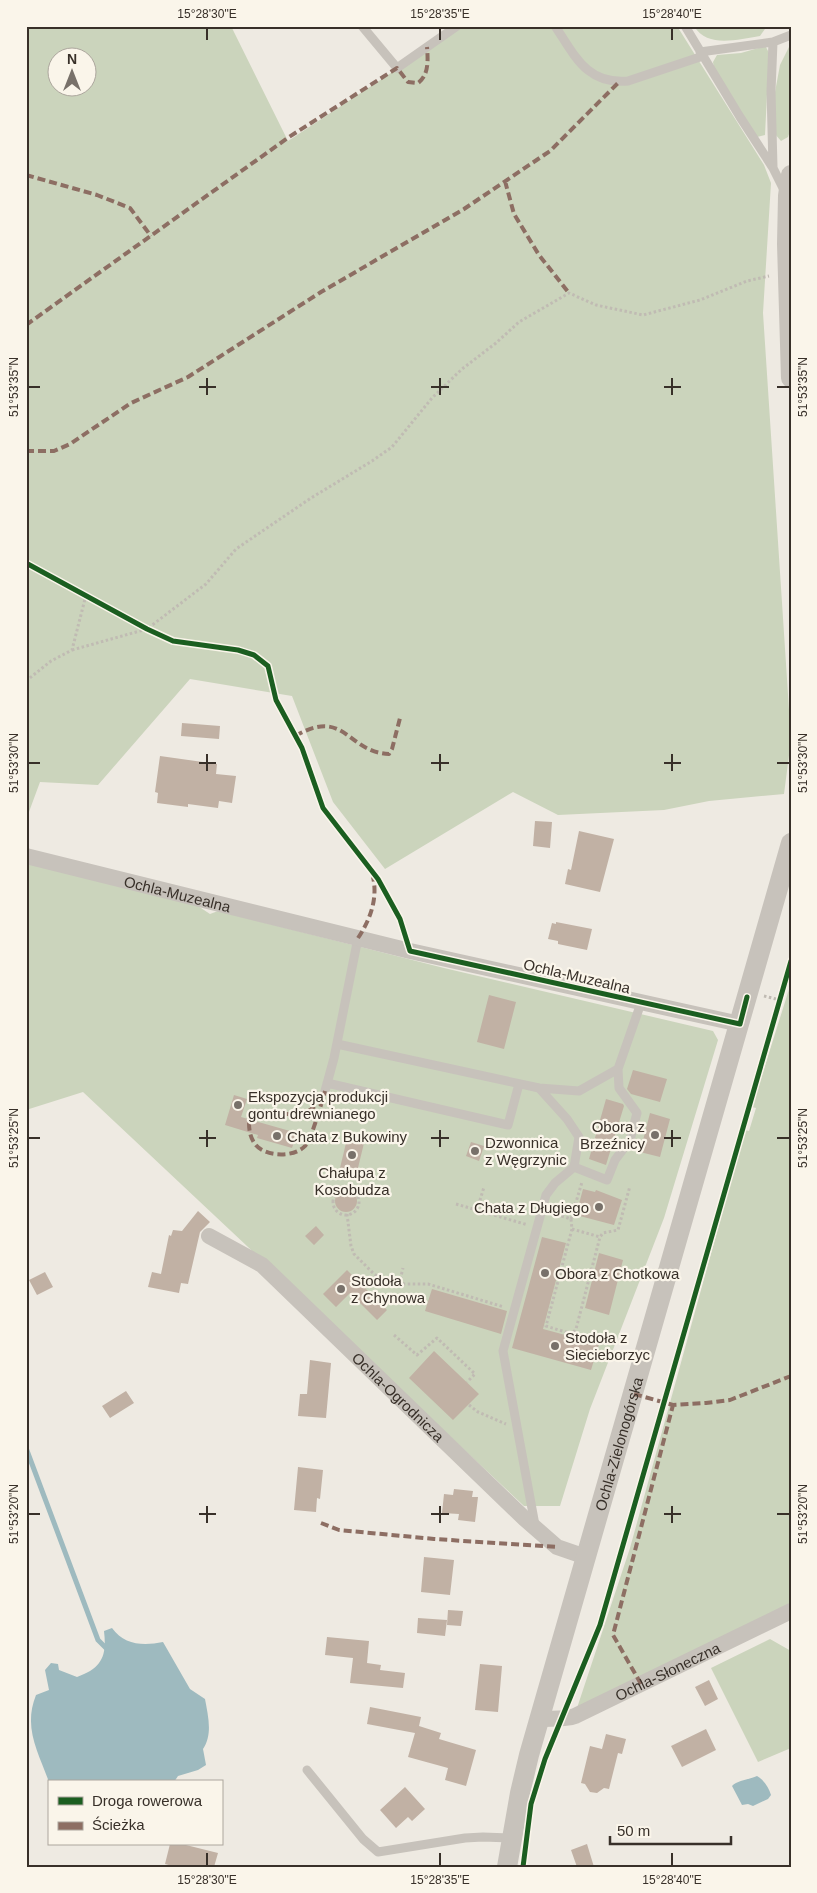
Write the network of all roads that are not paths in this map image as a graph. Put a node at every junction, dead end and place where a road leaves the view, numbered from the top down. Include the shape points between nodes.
1 (362, 26) edge
2 (457, 26) edge
3 (555, 26) edge
4 (685, 26) edge
5 (791, 35) edge
6 (773, 42) junction
7 (702, 54) junction
8 (782, 172) edge
9 (791, 378) edge
10 (791, 843) edge
11 (26, 856) edge
12 (358, 938) junction
13 (641, 1003) junction
14 (740, 1024) junction
15 (337, 1044) junction
16 (618, 1068) junction
17 (519, 1084) junction
18 (538, 1088) junction
19 (574, 1167) junction
20 (209, 1236) dead end
21 (535, 1527) junction
22 (586, 1557) junction
23 (791, 1611) edge
24 (540, 1719) junction
25 (307, 1770) dead end
26 (511, 1838) junction
27 (507, 1867) edge

1 - 2 lane via 396,68
3 - 7 lane via 587,70 603,80 628,80
4 - 7 lane
5 - 6 lane
6 - 7 lane
6 - 8 lane via 771,90
7 - 8 lane via 740,117
8 - 9 street via 788,196
10 - 14 street, Ochla-Zielonogórska via 753,996
11 - 12 street, Ochla-Muzealna
12 - 13 street, Ochla-Muzealna
12 - 15 lane
13 - 14 street, Ochla-Muzealna
13 - 16 lane
14 - 22 street, Ochla-Zielonogórska
15 - 17 lane
15 - 17 lane via 326,1087 508,1125
16 - 18 lane via 579,1091
16 - 19 lane via 619,1088 637,1113 630,1140 615,1160 606,1180
17 - 18 lane
18 - 19 lane via 579,1137
19 - 21 lane via 546,1195 503,1351
20 - 21 street, Ochla-Ogrodnicza via 262,1265
21 - 22 street, Ochla-Ogrodnicza via 557,1547
22 - 24 street, Ochla-Zielonogórska
23 - 24 street, Ochla-Słoneczna via 575,1716 562,1720
24 - 26 street, Ochla-Zielonogórska
25 - 26 lane via 363,1839 378,1852 464,1838
26 - 27 street, Ochla-Zielonogórska

